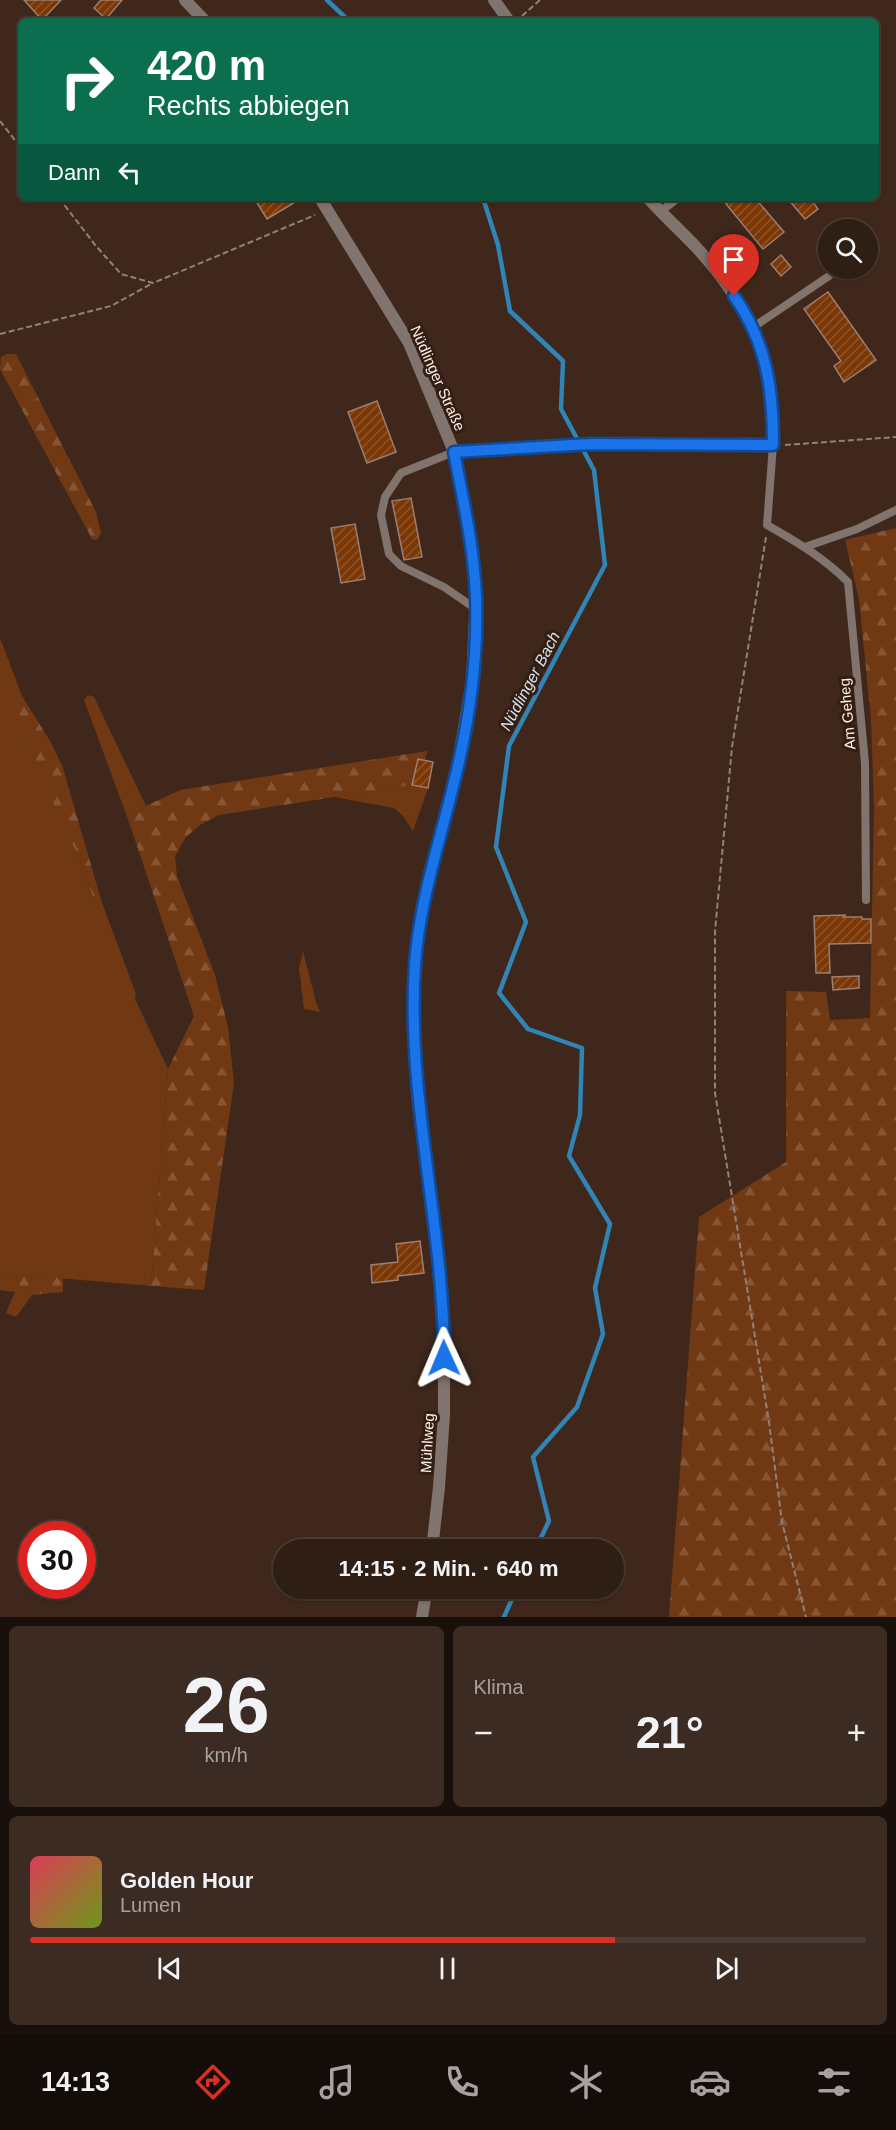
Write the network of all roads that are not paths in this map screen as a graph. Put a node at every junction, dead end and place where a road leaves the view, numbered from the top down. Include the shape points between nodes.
1 (184, 0) edge
2 (494, 0) edge
3 (202, 18) edge
4 (507, 18) edge
5 (322, 201) edge
6 (651, 201) edge
7 (674, 201) edge
8 (660, 212) junction
9 (825, 279) edge
10 (752, 328) junction
11 (773, 445) junction
12 (454, 452) junction
13 (896, 510) edge
14 (805, 547) junction
15 (476, 609) junction
16 (866, 900) dead end
17 (444, 1338) joint
18 (433, 1539) edge
19 (425, 1599) edge
20 (422, 1617) edge

1 - 3 street
2 - 4 street
5 - 12 street, Nüdlinger Straße via 409,343
6 - 8 street
7 - 8 lane
8 - 10 street via 721,277
9 - 10 lane
10 - 11 street via 767,366 773,404
11 - 12 street via 591,444
11 - 14 lane, Am Geheg via 767,525
12 - 15 street, Nüdlinger Straße via 468,523
12 - 15 lane via 401,472 385,497 381,515 389,554 401,566 444,587
13 - 14 lane
14 - 16 lane, Am Geheg via 848,582 865,763
15 - 17 street, Nüdlinger Straße via 472,681 458,769 421,918 413,1030
17 - 18 street, Mühlweg via 444,1415
19 - 20 street

